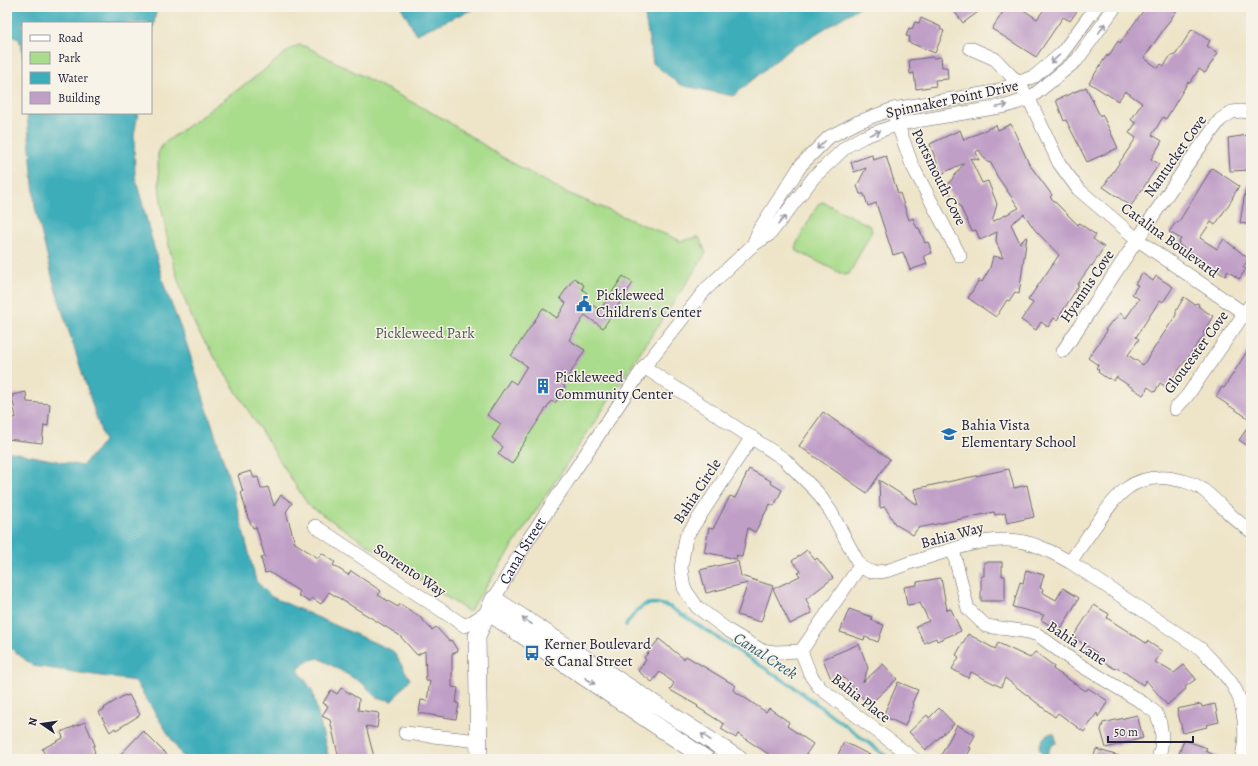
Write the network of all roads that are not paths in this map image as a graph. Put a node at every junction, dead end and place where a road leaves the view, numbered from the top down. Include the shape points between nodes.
1 (1096, 7) edge
2 (1115, 7) edge
3 (970, 48) dead end
4 (1018, 83) junction
5 (1029, 99) junction
6 (893, 109) junction
7 (1251, 113) edge
8 (897, 125) junction
9 (1138, 240) junction
10 (753, 245) junction
11 (960, 256) dead end
12 (1249, 312) edge
13 (1062, 351) dead end
14 (644, 367) junction
15 (1174, 409) dead end
16 (752, 437) junction
17 (315, 526) dead end
18 (1251, 531) edge
19 (953, 550) junction
20 (1070, 562) junction
21 (860, 566) junction
22 (491, 606) junction
23 (801, 651) junction
24 (405, 733) dead end
25 (479, 741) junction
26 (479, 759) edge
27 (706, 759) edge
28 (739, 759) edge
29 (914, 759) edge
30 (1158, 759) edge
31 (1241, 759) edge

1 -> 4 street, Spinnaker Point Drive via 1062,53 1035,76
5 -> 2 street, Spinnaker Point Drive via 1077,60
3 - 4 street, Catalina Boulevard via 995,59
4 - 5 street, Catalina Boulevard
4 - 6 street, Spinnaker Point Drive via 994,92
8 -> 5 street, Spinnaker Point Drive via 1006,106
5 - 9 street, Catalina Boulevard via 1059,163 1078,188
6 - 8 street, Portsmouth Cove
6 -> 10 street, Spinnaker Point Drive via 858,122 829,137 801,165 759,230
7 - 9 street, Nantucket Cove via 1232,112 1220,120
10 -> 8 street, Spinnaker Point Drive via 770,234 814,177 847,146 863,137
8 - 11 street, Portsmouth Cove via 912,165
9 - 12 street, Catalina Boulevard
9 - 13 street, Hyannis Cove
10 - 14 street, Spinnaker Point Drive via 706,289
12 - 15 street, Gloucester Cove
14 - 16 street
14 - 22 street, Canal Street via 526,543
16 - 21 street via 784,459 817,492 831,512
16 - 23 street, Bahia Circle via 686,537 681,568 684,588 697,608 728,631 761,650
17 - 22 street, Sorrento Way via 465,626
18 - 20 street via 1202,489 1188,481 1156,477 1128,487 1115,498
19 - 20 street, Bahia Way via 990,540 1019,541 1051,551
19 - 21 street, Bahia Way via 881,571 866,570
19 - 30 street, Bahia Lane via 968,609 986,626 1029,632 1038,636 1156,713 1162,736 1162,748
20 - 31 street, Bahia Way via 1201,650 1218,666 1233,686 1245,723
21 - 23 street
22 - 25 street, Canal Street via 476,641
22 -> 27 street
28 -> 22 street
23 - 29 street, Bahia Place via 811,676 820,688
24 - 25 street
25 - 26 street, Canal Street

